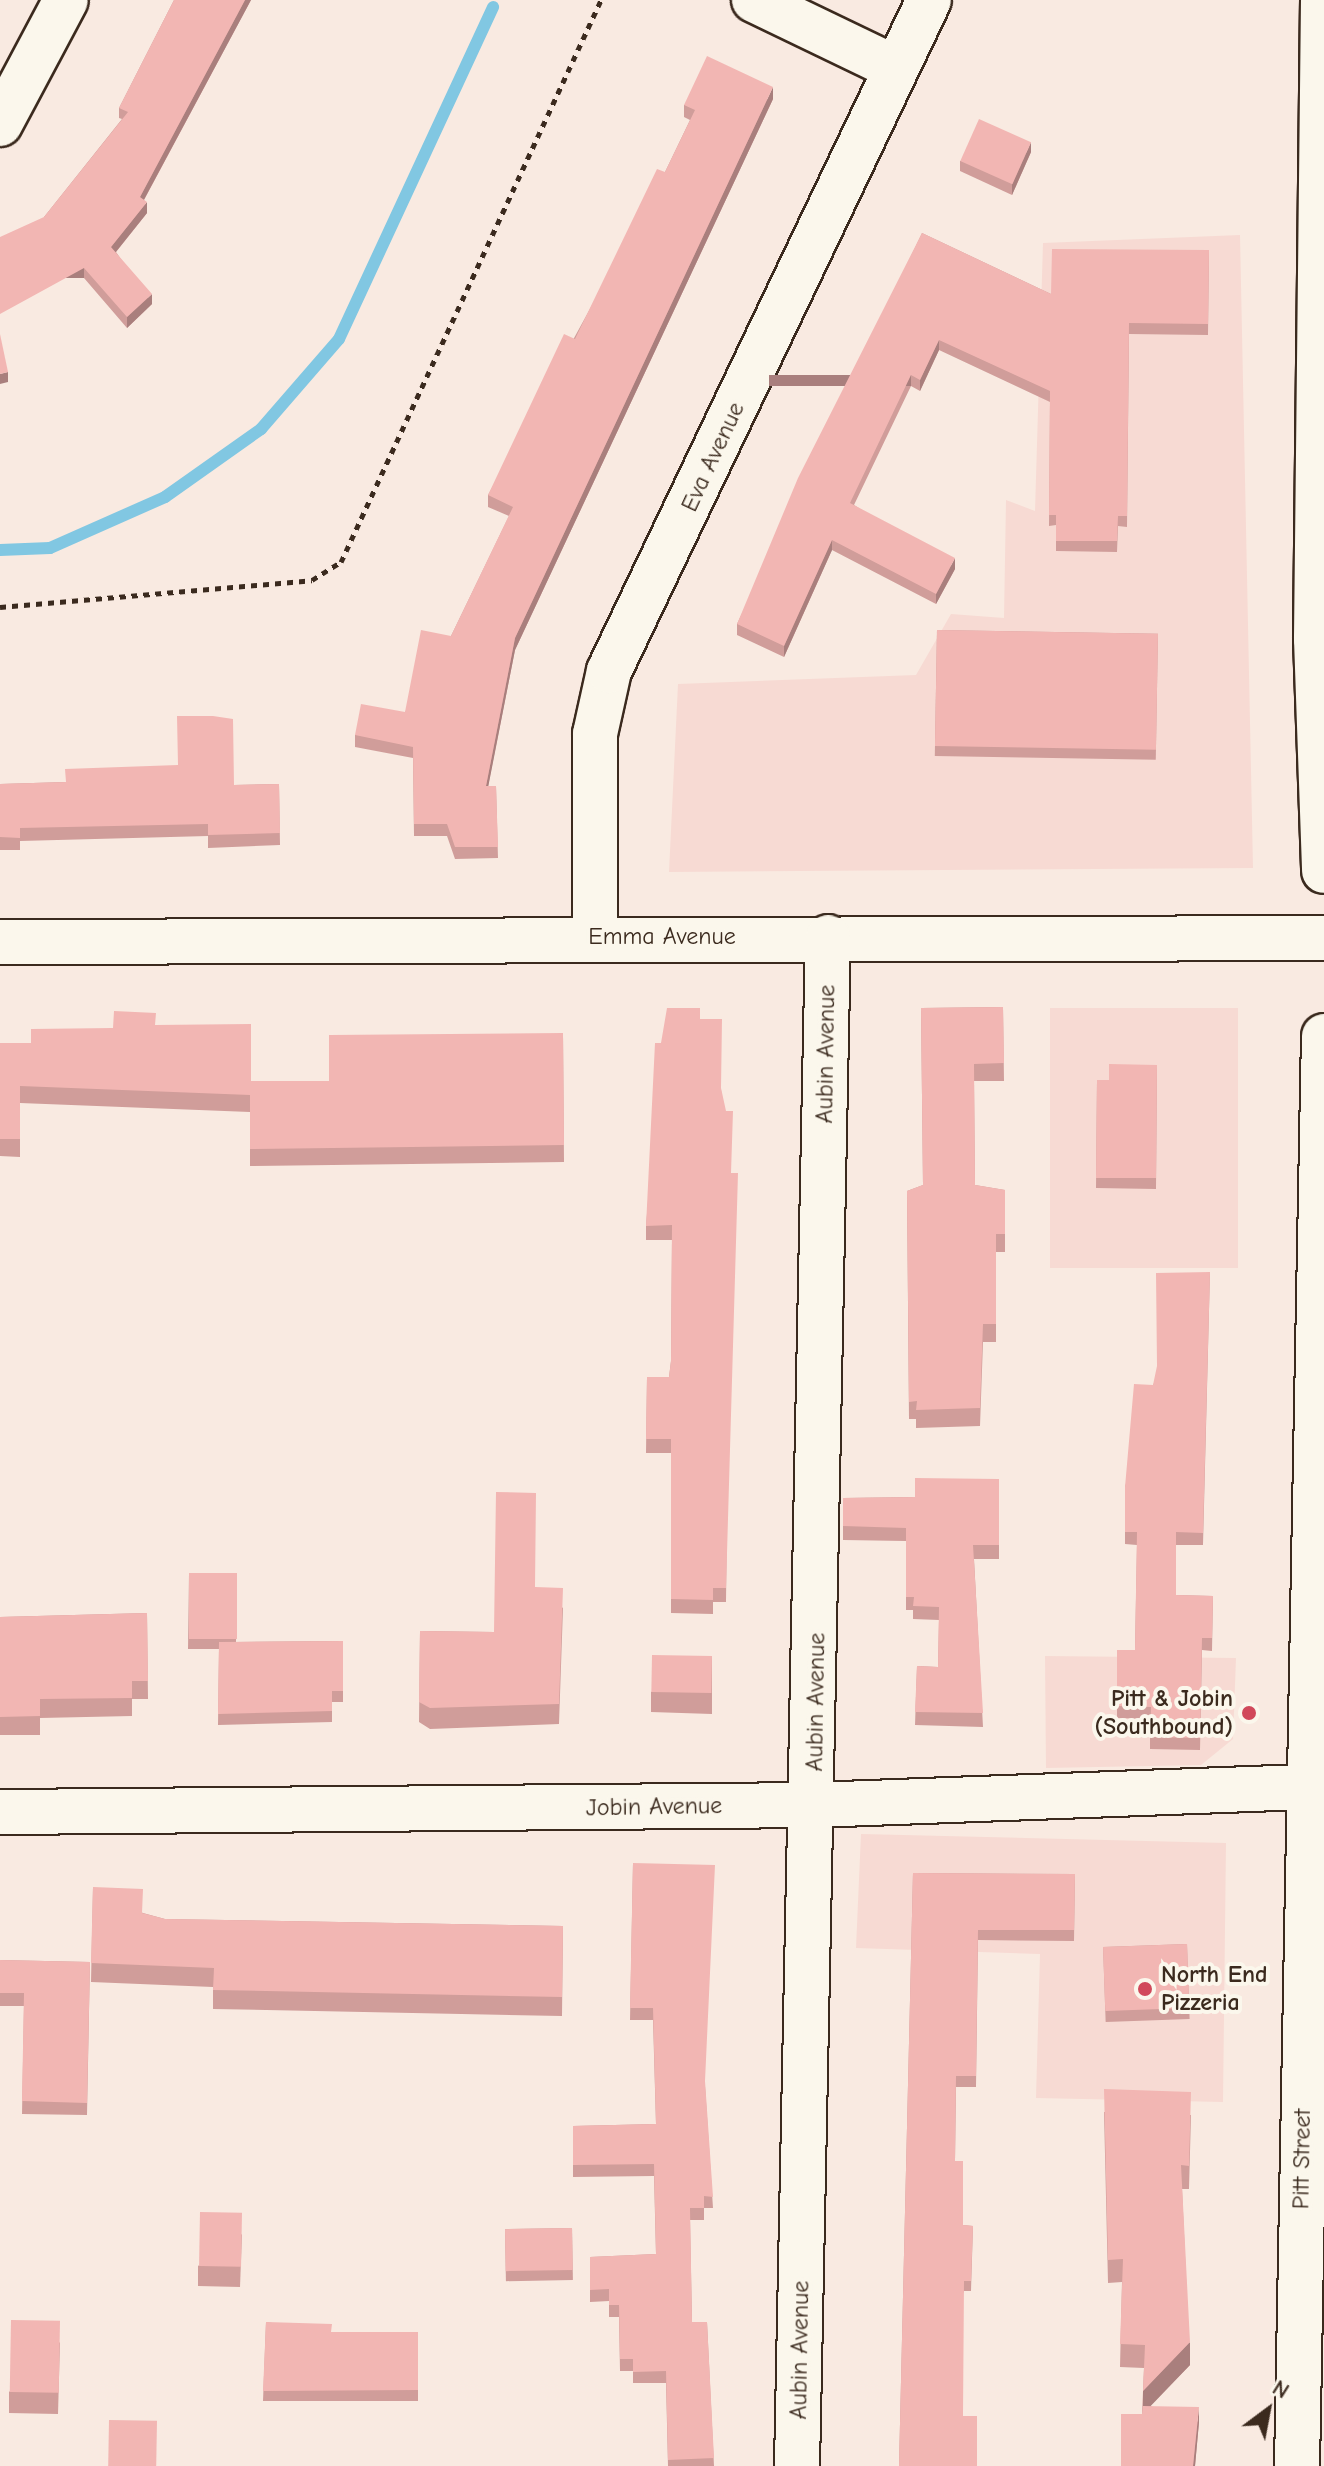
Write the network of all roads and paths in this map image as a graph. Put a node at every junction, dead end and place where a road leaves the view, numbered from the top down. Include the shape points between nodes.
1 (66, 0) edge
2 (601, 0) edge
3 (754, 0) edge
4 (929, 0) edge
5 (1323, 0) edge
6 (895, 68) junction
7 (0, 124) edge
8 (0, 607) edge
9 (1324, 871) edge
10 (595, 937) junction
11 (828, 937) junction
12 (1324, 938) edge
13 (0, 942) edge
14 (1324, 1036) edge
15 (1307, 1787) junction
16 (814, 1805) junction
17 (0, 1812) edge
18 (797, 2466) edge
19 (1297, 2466) edge

1 - 7 street
2 - 8 path via 341,562 312,580
3 - 6 street
4 - 6 street, Eva Avenue
5 - 9 street via 1316,639
6 - 10 street, Eva Avenue via 606,682 595,734
10 - 11 street, Emma Avenue
10 - 13 street, Emma Avenue
11 - 12 street, Emma Avenue
11 - 16 street, Aubin Avenue
14 - 15 street, Pitt Street
15 - 16 street, Jobin Avenue
15 - 19 street, Pitt Street
16 - 17 street, Jobin Avenue
16 - 18 street, Aubin Avenue

